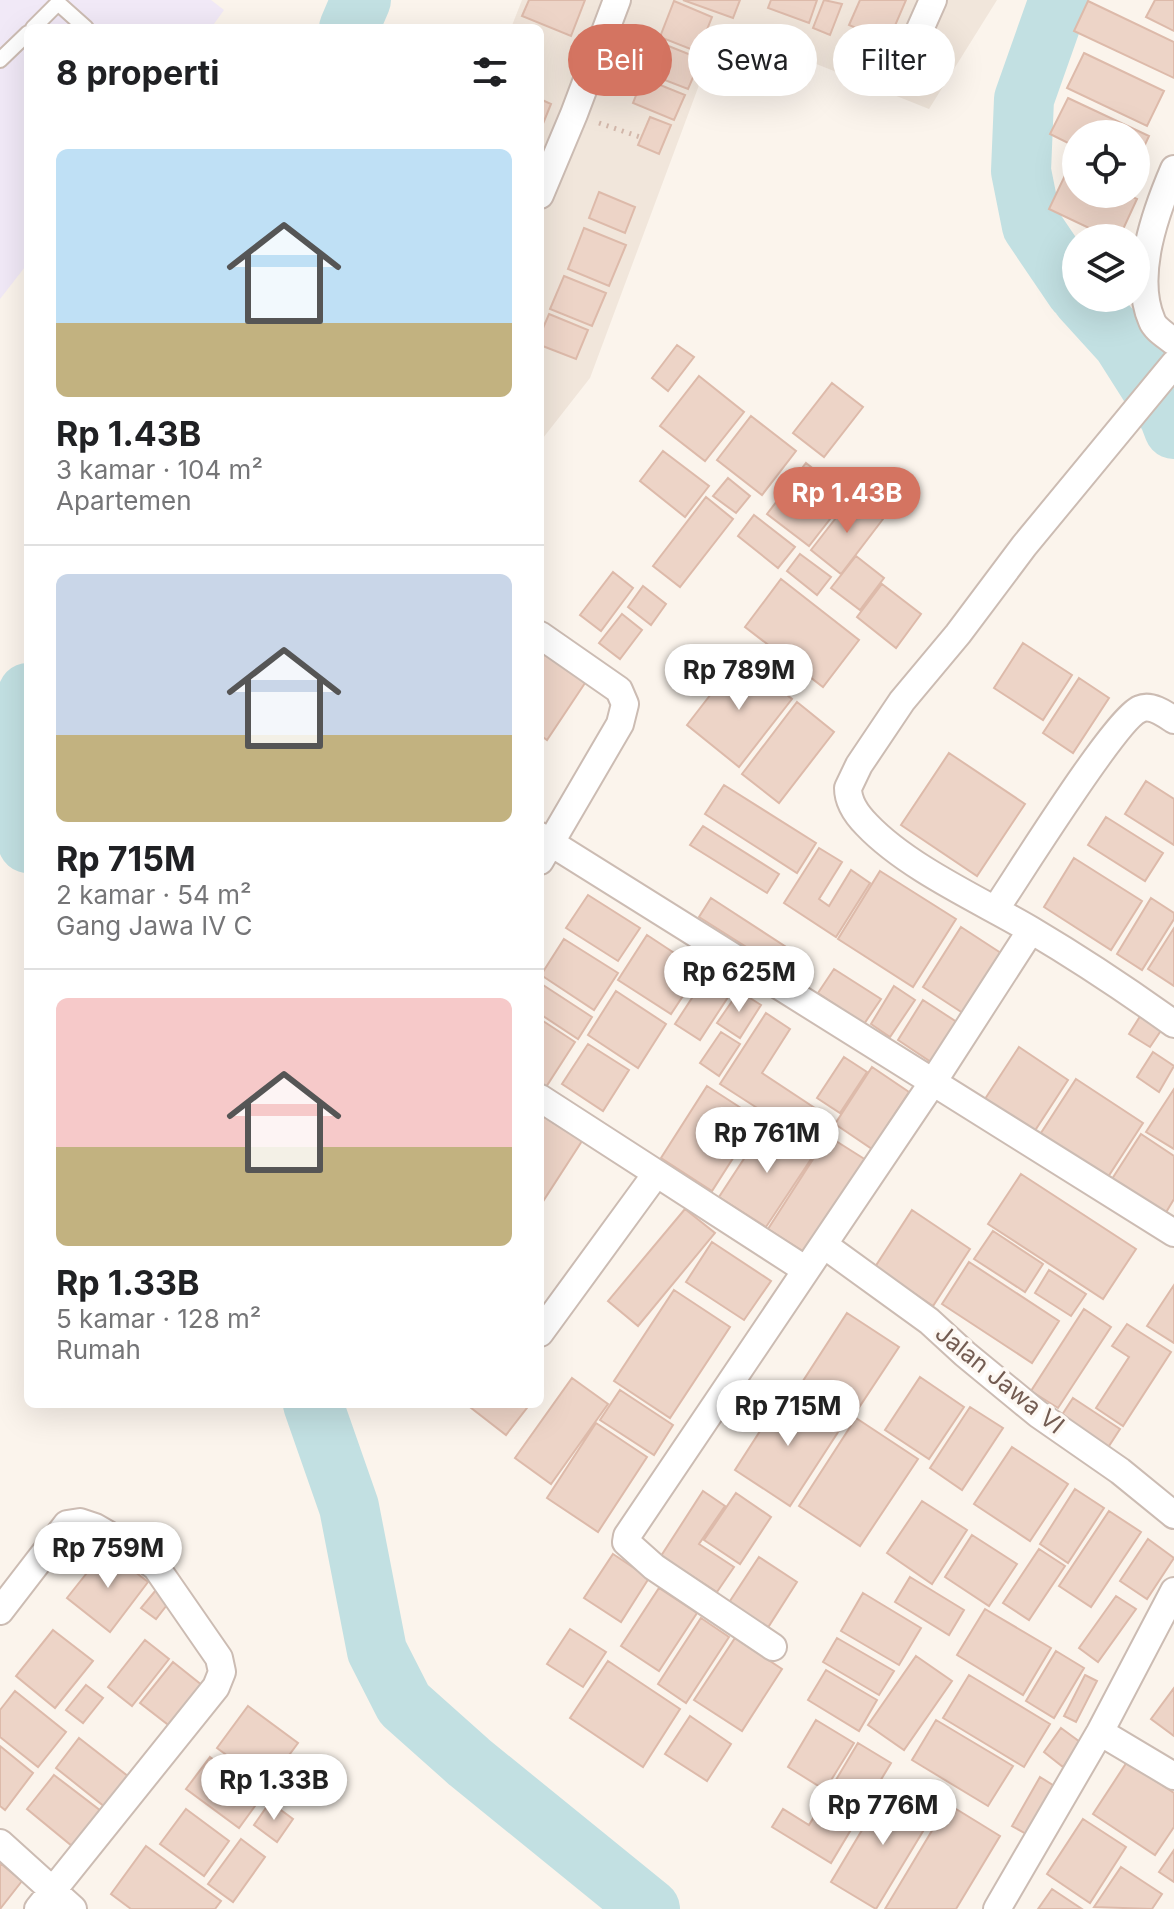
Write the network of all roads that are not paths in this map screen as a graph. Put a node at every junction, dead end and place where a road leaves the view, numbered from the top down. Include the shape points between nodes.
1 (617, 0) edge
2 (933, 0) edge
3 (37, 24) edge
4 (82, 24) edge
5 (922, 24) edge
6 (24, 37) edge
7 (0, 60) edge
8 (1174, 169) edge
9 (544, 185) edge
10 (1174, 342) edge
11 (1170, 368) edge
12 (544, 638) edge
13 (1174, 720) edge
14 (544, 847) edge
15 (995, 910) junction
16 (1031, 930) junction
17 (1174, 1024) edge
18 (933, 1082) junction
19 (544, 1101) edge
20 (656, 1174) junction
21 (1174, 1233) edge
22 (824, 1245) junction
23 (806, 1270) junction
24 (544, 1328) edge
25 (1174, 1515) edge
26 (1174, 1591) edge
27 (0, 1611) edge
28 (773, 1647) dead end
29 (1100, 1732) junction
30 (1174, 1776) edge
31 (0, 1843) edge
32 (55, 1903) edge
33 (997, 1909) edge

1 - 9 street
2 - 5 street
3 - 4 lane via 58,3
6 - 7 lane
8 - 10 street via 1154,224 1145,294 1152,324
11 - 15 street via 902,701 848,788 852,806 867,825
12 - 14 street via 619,690 625,704 620,724
13 - 15 street via 1147,708 1127,720
14 - 18 street
15 - 16 street
16 - 17 street
16 - 18 street
18 - 21 street
18 - 22 street
19 - 20 street
20 - 23 street
20 - 24 street
22 - 23 street
22 - 25 street, Jalan Jawa VI
23 - 28 street via 626,1542 654,1567
26 - 29 street
27 - 32 street via 67,1524 80,1522 156,1567 219,1658 222,1672
29 - 30 street
29 - 33 street
31 - 32 street

